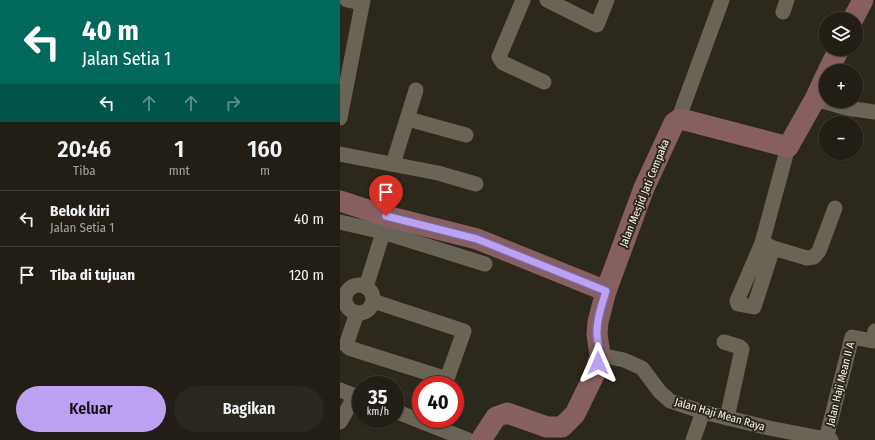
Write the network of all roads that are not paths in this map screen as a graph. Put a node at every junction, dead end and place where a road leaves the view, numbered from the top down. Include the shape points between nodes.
1 (347, 0) edge
2 (523, 0) edge
3 (547, 0) edge
4 (607, 0) edge
5 (722, 0) edge
6 (863, 0) edge
7 (363, 2) edge
8 (857, 12) edge
9 (544, 82) dead end
10 (416, 90) dead end
11 (819, 91) edge
12 (815, 99) junction
13 (875, 112) edge
14 (340, 118) edge
15 (408, 118) junction
16 (678, 120) junction
17 (466, 135) dead end
18 (788, 147) junction
19 (340, 154) edge
20 (393, 164) junction
21 (476, 184) dead end
22 (340, 201) edge
23 (835, 208) dead end
24 (340, 222) edge
25 (385, 224) junction
26 (485, 264) dead end
27 (366, 287) junction
28 (606, 291) junction
29 (342, 299) edge
30 (373, 301) junction
31 (357, 313) junction
32 (875, 331) edge
33 (724, 342) dead end
34 (600, 354) junction
35 (340, 390) edge
36 (352, 395) edge
37 (352, 405) edge
38 (703, 412) junction
39 (404, 415) edge
40 (727, 418) junction
41 (340, 422) edge
42 (767, 434) edge
43 (468, 440) edge
44 (481, 440) edge
45 (693, 440) edge
46 (829, 440) edge

1 - 7 street
2 - 9 street via 500,59 503,64
3 - 4 street via 597,24
5 - 16 street
6 - 8 street
7 - 14 street
10 - 15 street
11 - 12 street
12 - 13 street via 847,108
12 - 18 street
15 - 17 street
15 - 20 street
16 - 18 street
16 - 28 street, Jalan Mesjid Jati Cempaka via 671,128 644,188
18 - 23 street via 767,246 807,258 814,257 820,251
19 - 20 street
20 - 21 street
22 - 25 street
24 - 25 street
25 - 26 street
25 - 27 street
25 - 28 street via 477,239
27 - 29 street via 351,287
27 - 30 street
28 - 34 street, Jalan Mesjid Jati Cempaka via 598,322
29 - 31 street via 348,309
30 - 31 street via 368,310
30 - 31 street via 464,331 447,379 349,348 346,345
32 - 46 street, Jalan Haji Mean II A via 873,341 852,337
33 - 40 street via 742,349
34 - 38 street, Jalan Haji Mean Raya via 642,368 670,401
34 - 44 street via 596,371 575,414 562,427 547,427 507,413 496,417
35 - 36 street
37 - 41 street
38 - 40 street, Jalan Haji Mean Raya
38 - 45 street
39 - 43 street
40 - 42 street, Jalan Haji Mean Raya
42 - 46 street, Jalan Haji Mean Raya

